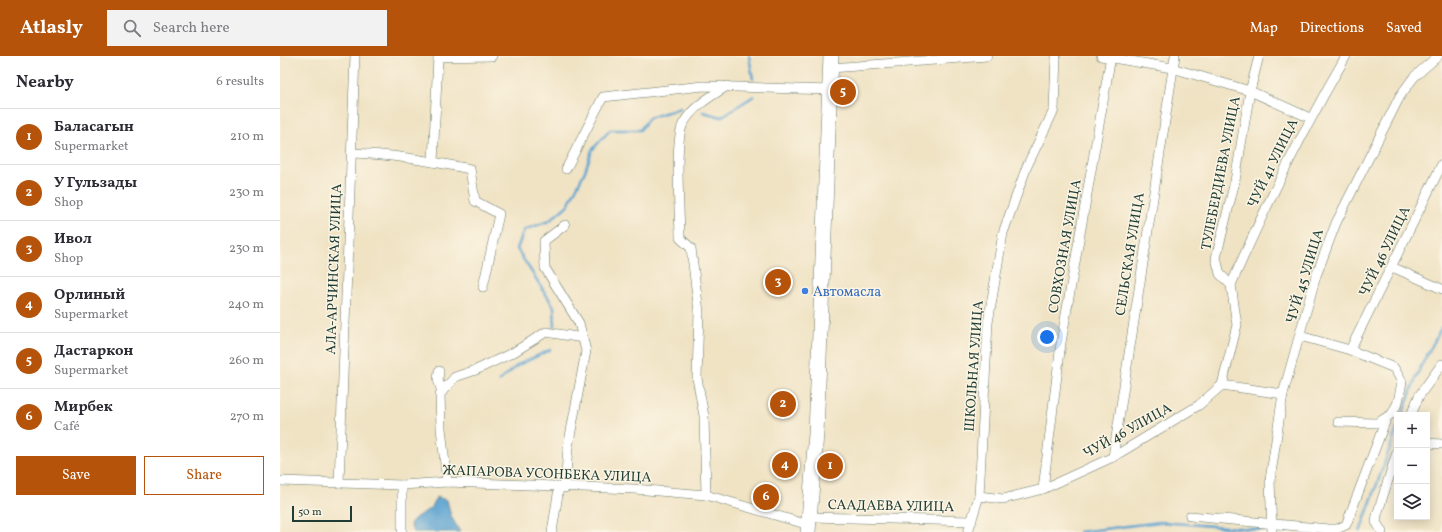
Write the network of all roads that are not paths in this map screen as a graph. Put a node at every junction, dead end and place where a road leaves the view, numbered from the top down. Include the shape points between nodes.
1 (355, 56) edge
2 (492, 56) edge
3 (987, 56) edge
4 (1056, 56) edge
5 (1101, 56) edge
6 (1175, 56) edge
7 (1259, 56) edge
8 (1346, 56) edge
9 (1438, 56) edge
10 (1111, 57) edge
11 (831, 62) edge
12 (1172, 68) junction
13 (726, 86) junction
14 (830, 90) junction
15 (1250, 91) junction
16 (1310, 118) junction
17 (351, 153) junction
18 (433, 162) junction
19 (1442, 164) edge
20 (566, 169) dead end
21 (564, 226) dead end
22 (1392, 268) junction
23 (1230, 285) junction
24 (483, 287) dead end
25 (1442, 289) edge
26 (1300, 336) junction
27 (583, 338) junction
28 (1350, 350) junction
29 (1442, 364) edge
30 (439, 371) dead end
31 (1222, 385) junction
32 (442, 392) junction
33 (1284, 394) junction
34 (1412, 412) edge
35 (1387, 417) junction
36 (1338, 422) dead end
37 (1430, 443) edge
38 (1442, 444) edge
39 (1113, 456) junction
40 (1394, 461) edge
41 (280, 481) edge
42 (339, 482) junction
43 (447, 482) junction
44 (402, 484) junction
45 (562, 488) junction
46 (1043, 488) junction
47 (706, 495) junction
48 (979, 496) junction
49 (1190, 516) dead end
50 (972, 521) junction
51 (809, 525) edge
52 (1272, 527) edge
53 (402, 532) edge
54 (552, 532) edge
55 (968, 532) edge
56 (1382, 532) edge

1 - 17 street, АЛА-АРЧИНСКАЯ УЛИЦА
2 - 18 street via 438,57
3 - 11 street
4 - 48 street, ШКОЛЬНАЯ УЛИЦА via 1054,110 1027,166 1003,233 988,323
5 - 10 street
6 - 12 street, СЕЛЬСКАЯ УЛИЦА
7 - 15 street, ТУЛЕБЕРДИЕВА УЛИЦА
8 - 16 street, ЧУЙ 41 УЛИЦА
9 - 26 street, ЧУЙ 45 УЛИЦА via 1414,77 1400,96 1336,223 1316,276
10 - 12 street
10 - 46 street, СОВХОЗНАЯ УЛИЦА via 1061,343
11 - 14 main road
12 - 15 street
12 - 39 street, СЕЛЬСКАЯ УЛИЦА
13 - 14 street
13 - 20 street via 603,96
13 - 47 street via 698,104 682,125 678,154 680,238 690,248 699,312 697,378 704,416
14 - 51 main road via 816,434
15 - 16 street
15 - 23 street, ТУЛЕБЕРДИЕВА УЛИЦА via 1235,181 1216,258 1220,274
16 - 23 street, ЧУЙ 41 УЛИЦА
17 - 18 street
17 - 42 street, АЛА-АРЧИНСКАЯ УЛИЦА
18 - 24 street via 470,169 475,201 499,214
19 - 22 street, ЧУЙ 46 УЛИЦА
21 - 27 street via 544,240 545,268 579,323
22 - 25 street
22 - 28 street, ЧУЙ 46 УЛИЦА
23 - 31 street, ТУЛЕБЕРДИЕВА УЛИЦА via 1237,325
26 - 28 street
26 - 33 street, ЧУЙ 45 УЛИЦА
27 - 32 street via 546,332 514,352 455,377
27 - 45 street via 586,351
28 - 35 street via 1394,368 1402,382 1398,402 1392,414
29 - 34 street via 1419,396
30 - 32 street via 438,380
31 - 33 street
31 - 39 street, ЧУЙ 46 УЛИЦА via 1199,405
32 - 43 street via 441,428
33 - 52 street, ЧУЙ 45 УЛИЦА via 1270,480
35 - 36 street via 1377,423
35 - 52 street via 1346,525 1337,529
37 - 38 street
39 - 46 street, ЧУЙ 46 УЛИЦА
40 - 56 street via 1376,514 1376,522
41 - 42 street, ЖАПАРОВА УСОНБЕКА УЛИЦА
42 - 44 street, ЖАПАРОВА УСОНБЕКА УЛИЦА
43 - 44 street, ЖАПАРОВА УСОНБЕКА УЛИЦА
43 - 45 street, ЖАПАРОВА УСОНБЕКА УЛИЦА
44 - 53 street
45 - 47 street, ЖАПАРОВА УСОНБЕКА УЛИЦА via 634,489
45 - 54 street
46 - 48 street, ЧУЙ 46 УЛИЦА via 1003,499
47 - 51 street, ЖАПАРОВА УСОНБЕКА УЛИЦА
48 - 50 street, ШКОЛЬНАЯ УЛИЦА
49 - 52 street
50 - 51 street, СААДАЕВА УЛИЦА
50 - 55 street, ШКОЛЬНАЯ УЛИЦА

